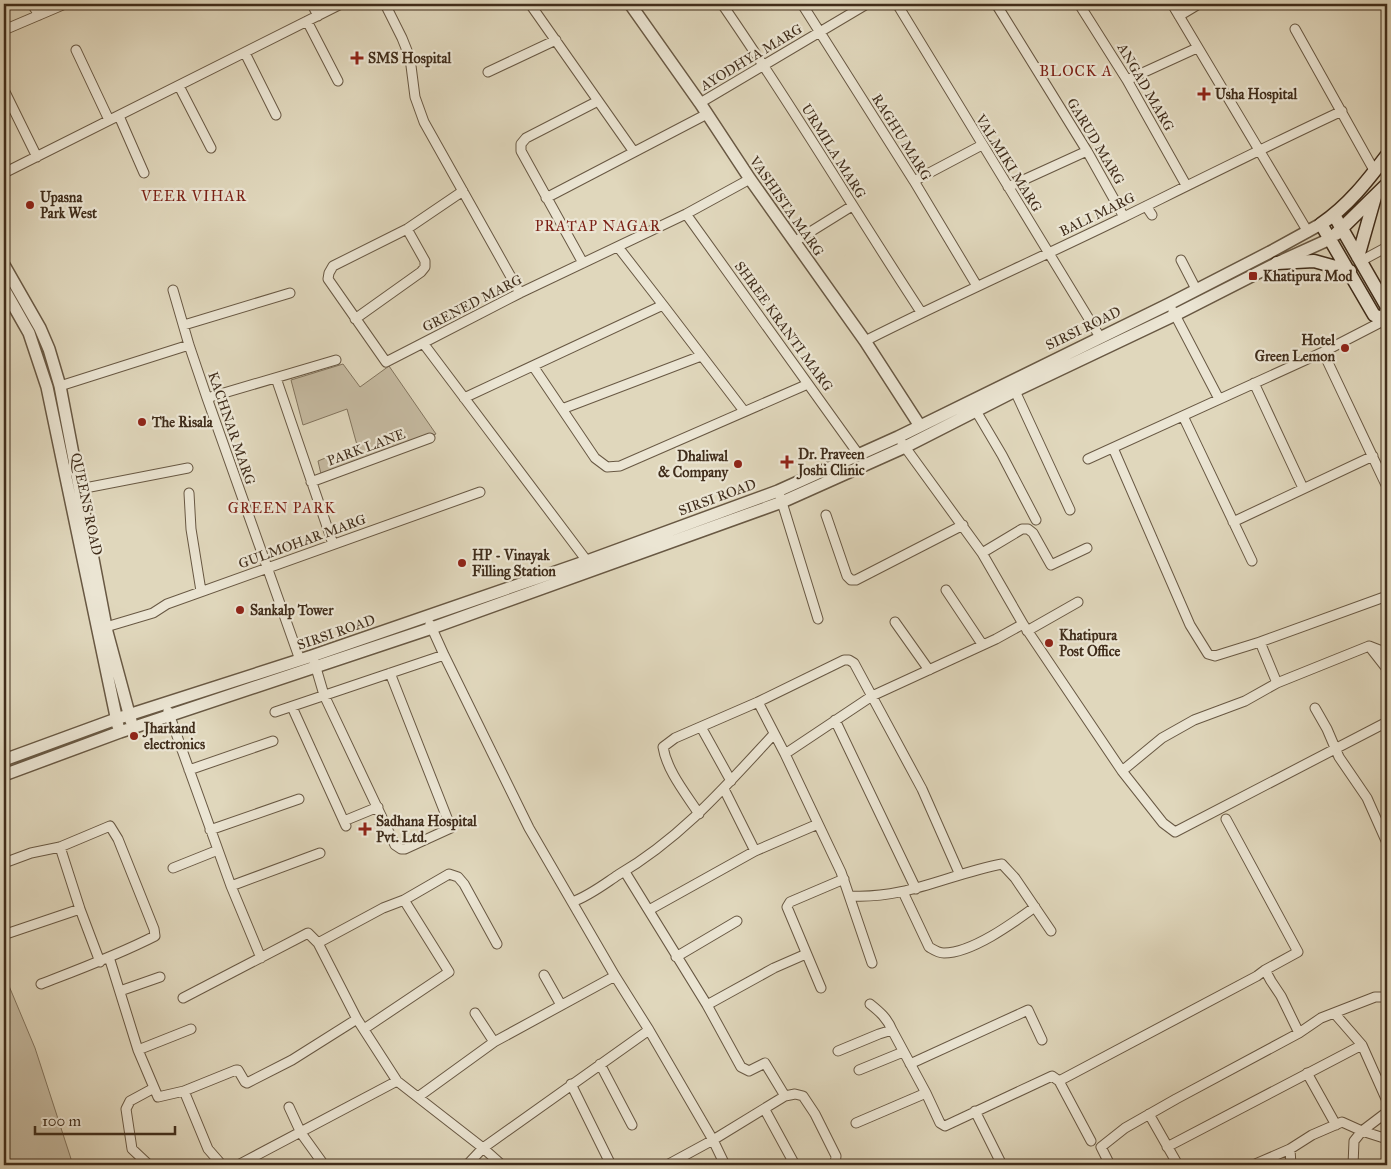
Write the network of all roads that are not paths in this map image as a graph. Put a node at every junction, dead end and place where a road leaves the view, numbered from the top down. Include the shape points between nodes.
1 (32, 4) edge
2 (65, 4) edge
3 (312, 4) edge
4 (342, 4) edge
5 (385, 4) edge
6 (530, 4) edge
7 (630, 4) edge
8 (722, 4) edge
9 (802, 4) edge
10 (867, 4) edge
11 (896, 4) edge
12 (996, 4) edge
13 (1079, 4) edge
14 (1172, 4) edge
15 (1199, 4) edge
16 (39, 15) junction
17 (318, 16) junction
18 (1179, 16) junction
19 (307, 21) junction
20 (1295, 29) dead end
21 (4, 30) edge
22 (820, 32) junction
23 (556, 40) junction
24 (1197, 48) junction
25 (76, 50) dead end
26 (245, 53) junction
27 (764, 64) junction
28 (488, 72) dead end
29 (1127, 80) junction
30 (338, 81) dead end
31 (179, 86) junction
32 (4, 90) edge
33 (598, 101) junction
34 (700, 103) junction
35 (1342, 111) junction
36 (708, 114) junction
37 (276, 115) dead end
38 (119, 116) junction
39 (109, 120) junction
40 (982, 145) junction
41 (212, 148) dead end
42 (1258, 150) junction
43 (1087, 151) junction
44 (634, 152) junction
45 (1387, 155) edge
46 (37, 157) junction
47 (1375, 172) junction
48 (4, 173) edge
49 (144, 173) dead end
50 (750, 179) junction
51 (914, 180) junction
52 (1387, 184) edge
53 (1186, 185) junction
54 (1008, 187) junction
55 (463, 191) junction
56 (1375, 197) junction
57 (546, 198) junction
58 (852, 206) junction
59 (1146, 206) junction
60 (686, 214) junction
61 (1152, 215) dead end
62 (1334, 215) junction
63 (1124, 217) junction
64 (1321, 224) junction
65 (407, 229) junction
66 (1342, 230) junction
67 (1308, 232) junction
68 (1330, 239) junction
69 (794, 242) junction
70 (618, 246) junction
71 (1387, 247) edge
72 (1048, 253) junction
73 (1359, 259) junction
74 (1181, 260) dead end
75 (1277, 263) junction
76 (583, 264) junction
77 (4, 265) edge
78 (1350, 271) junction
79 (977, 286) junction
80 (4, 289) edge
81 (1196, 289) junction
82 (173, 290) dead end
83 (520, 293) junction
84 (290, 294) dead end
85 (1169, 304) junction
86 (663, 305) junction
87 (921, 312) junction
88 (1175, 315) junction
89 (355, 319) junction
90 (1386, 322) edge
91 (184, 325) junction
92 (1100, 337) junction
93 (865, 341) junction
94 (423, 343) junction
95 (189, 345) junction
96 (1323, 352) junction
97 (702, 356) junction
98 (336, 360) dead end
99 (533, 366) junction
100 (276, 378) junction
101 (808, 384) junction
102 (1254, 384) junction
103 (60, 386) junction
104 (1015, 391) junction
105 (207, 398) junction
106 (464, 398) junction
107 (1219, 399) junction
108 (562, 409) junction
109 (744, 411) junction
110 (976, 411) junction
111 (1183, 416) junction
112 (920, 426) junction
113 (898, 437) junction
114 (430, 438) dead end
115 (905, 447) junction
116 (1113, 448) junction
117 (858, 455) junction
118 (1373, 456) junction
119 (1088, 459) dead end
120 (188, 468) dead end
121 (311, 482) junction
122 (1387, 487) edge
123 (1303, 488) junction
124 (80, 489) junction
125 (480, 492) dead end
126 (189, 493) dead end
127 (780, 496) junction
128 (1070, 510) dead end
129 (826, 515) dead end
130 (1036, 520) dead end
131 (1233, 522) junction
132 (962, 525) junction
133 (333, 544) junction
134 (1087, 548) dead end
135 (982, 553) junction
136 (587, 560) junction
137 (1252, 561) dead end
138 (267, 568) junction
139 (946, 590) dead end
140 (201, 591) junction
141 (1387, 596) edge
142 (1078, 602) dead end
143 (427, 616) junction
144 (818, 619) dead end
145 (895, 622) dead end
146 (106, 627) junction
147 (1025, 627) junction
148 (432, 628) junction
149 (1260, 642) junction
150 (982, 644) junction
151 (1369, 646) junction
152 (1387, 652) edge
153 (444, 655) junction
154 (300, 660) junction
155 (314, 662) junction
156 (1387, 669) edge
157 (929, 670) junction
158 (390, 673) junction
159 (1277, 683) junction
160 (324, 695) junction
161 (872, 696) junction
162 (758, 702) junction
163 (166, 703) junction
164 (292, 707) junction
165 (1315, 708) dead end
166 (275, 712) dead end
167 (130, 715) junction
168 (170, 715) junction
169 (116, 720) junction
170 (836, 720) junction
171 (1387, 722) edge
172 (701, 727) junction
173 (133, 728) junction
174 (120, 732) junction
175 (774, 734) junction
176 (273, 740) dead end
177 (1336, 749) junction
178 (785, 754) junction
179 (4, 760) edge
180 (189, 770) junction
181 (1122, 772) junction
182 (4, 775) edge
183 (732, 781) junction
184 (724, 789) junction
185 (299, 800) dead end
186 (378, 807) junction
187 (699, 814) junction
188 (1226, 819) dead end
189 (818, 824) junction
190 (210, 830) junction
191 (1387, 843) edge
192 (60, 847) junction
193 (218, 850) junction
194 (755, 851) junction
195 (320, 853) dead end
196 (4, 862) edge
197 (173, 868) dead end
198 (625, 872) junction
199 (960, 875) junction
200 (844, 879) junction
201 (231, 886) junction
202 (916, 889) junction
203 (903, 892) junction
204 (850, 896) junction
205 (404, 900) junction
206 (572, 902) junction
207 (1035, 907) junction
208 (80, 909) junction
209 (649, 910) junction
210 (738, 921) dead end
211 (4, 928) edge
212 (1051, 930) dead end
213 (318, 943) junction
214 (497, 944) dead end
215 (806, 954) junction
216 (109, 957) junction
217 (676, 957) junction
218 (261, 958) junction
219 (100, 962) junction
220 (872, 963) dead end
221 (1265, 970) junction
222 (544, 975) dead end
223 (615, 976) junction
224 (160, 977) dead end
225 (41, 984) dead end
226 (821, 988) dead end
227 (120, 991) junction
228 (1387, 996) edge
229 (183, 998) dead end
230 (870, 1004) dead end
231 (560, 1005) junction
232 (707, 1005) junction
233 (474, 1013) dead end
234 (1334, 1014) junction
235 (357, 1019) junction
236 (364, 1029) junction
237 (191, 1030) dead end
238 (649, 1030) junction
239 (892, 1030) junction
240 (1299, 1033) junction
241 (1042, 1040) dead end
242 (494, 1042) junction
243 (1362, 1045) junction
244 (138, 1050) junction
245 (838, 1051) dead end
246 (904, 1052) junction
247 (600, 1064) junction
248 (910, 1064) junction
249 (860, 1070) dead end
250 (1307, 1073) junction
251 (1059, 1081) junction
252 (397, 1082) junction
253 (571, 1084) junction
254 (154, 1088) junction
255 (184, 1091) junction
256 (926, 1093) junction
257 (785, 1096) junction
258 (418, 1097) junction
259 (1387, 1101) edge
260 (289, 1107) dead end
261 (765, 1110) junction
262 (975, 1111) junction
263 (1387, 1112) edge
264 (1149, 1114) junction
265 (856, 1123) dead end
266 (632, 1125) dead end
267 (1336, 1125) junction
268 (1362, 1131) junction
269 (301, 1133) junction
270 (1387, 1139) edge
271 (713, 1140) junction
272 (1090, 1141) dead end
273 (1167, 1147) junction
274 (482, 1148) junction
275 (1290, 1149) junction
276 (149, 1165) edge
277 (222, 1165) edge
278 (238, 1165) edge
279 (324, 1165) edge
280 (467, 1165) edge
281 (502, 1165) edge
282 (611, 1165) edge
283 (667, 1165) edge
284 (725, 1165) edge
285 (795, 1165) edge
286 (834, 1165) edge
287 (1002, 1165) edge
288 (1110, 1165) edge
289 (1178, 1165) edge
290 (1253, 1165) edge
291 (1291, 1165) edge
292 (1354, 1165) edge

1 - 16 street
2 - 16 street
3 - 17 street
4 - 17 street
5 - 55 street via 410,58 415,97 424,122
6 - 23 street
7 - 34 street, VASHISTA MARG
8 - 27 street, URMILA MARG
9 - 22 street, RAGHU MARG
10 - 22 street, AYODHYA MARG
11 - 40 street, VALMIKI MARG
12 - 43 street, GARUD MARG
13 - 29 street, ANGAD MARG
14 - 18 street
15 - 18 street
16 - 21 street
17 - 19 street
18 - 24 street
19 - 26 street
19 - 30 street
20 - 35 street
22 - 27 street, AYODHYA MARG
22 - 51 street, RAGHU MARG
23 - 28 street
23 - 33 street
24 - 29 street
24 - 42 street
25 - 39 street
26 - 31 street
26 - 37 street
27 - 34 street, AYODHYA MARG
27 - 58 street, URMILA MARG
29 - 53 street, ANGAD MARG
31 - 38 street
31 - 41 street
32 - 46 street
33 - 44 street
33 - 57 street via 526,138 521,144 521,151
34 - 36 street, VASHISTA MARG
35 - 42 street, BALI MARG
35 - 47 street
36 - 44 street
36 - 50 street, VASHISTA MARG
38 - 39 street
38 - 49 street
39 - 46 street
40 - 51 street
40 - 54 street, VALMIKI MARG
42 - 53 street, BALI MARG
42 - 67 street
43 - 54 street
43 - 63 street, GARUD MARG
44 - 57 street
45 - 47 main road, SIRSI ROAD
46 - 48 street
47 - 62 main road, SIRSI ROAD
50 - 60 street, GRENED MARG
50 - 69 street, VASHISTA MARG
51 - 79 street, RAGHU MARG
52 - 56 main road, SIRSI ROAD
53 - 59 street, BALI MARG
54 - 72 street, VALMIKI MARG
55 - 65 street
55 - 83 street
56 - 66 main road, SIRSI ROAD
56 - 73 main road
57 - 76 street
58 - 69 street
58 - 87 street, URMILA MARG
59 - 61 street
59 - 63 street, BALI MARG
60 - 70 street, GRENED MARG
60 - 101 street, SHREE KRANTI MARG
62 - 64 main road, SIRSI ROAD
62 - 66 main road
63 - 72 street, BALI MARG
64 - 67 street, SIRSI ROAD
64 - 68 main road
65 - 89 street via 426,267
65 - 89 street via 333,266 328,279
66 - 68 main road, SIRSI ROAD
66 - 73 main road
67 - 81 street, SIRSI ROAD
68 - 75 street, SIRSI ROAD
68 - 78 main road
69 - 93 street, VASHISTA MARG
70 - 76 street, GRENED MARG
70 - 86 street
71 - 73 street
72 - 79 street, BALI MARG
72 - 92 street, VALMIKI MARG
73 - 90 main road via 1387,308
74 - 81 street
75 - 78 main road via 1314,261
75 - 88 street, SIRSI ROAD
76 - 83 street, GRENED MARG
77 - 103 street, QUEENS ROAD via 40,328
78 - 90 main road via 1374,314
79 - 87 street, BALI MARG
80 - 169 street, QUEENS ROAD via 29,333 47,387
81 - 85 street, SIRSI ROAD
82 - 91 street, KACHNAR MARG
83 - 94 street, GRENED MARG
84 - 91 street
85 - 88 street
85 - 92 street, SIRSI ROAD
86 - 97 street
86 - 99 street
87 - 93 street, BALI MARG
88 - 104 street, SIRSI ROAD
88 - 107 street
89 - 94 street via 386,362
90 - 96 street
91 - 95 street, KACHNAR MARG
92 - 112 street, SIRSI ROAD
93 - 112 street, VASHISTA MARG
94 - 106 street, GRENED MARG
95 - 103 street
95 - 105 street, KACHNAR MARG
96 - 102 street
96 - 118 street
97 - 108 street
97 - 109 street
98 - 100 street
99 - 106 street
99 - 108 street
100 - 105 street
100 - 121 street
101 - 109 street
101 - 117 street, SHREE KRANTI MARG
102 - 107 street
102 - 123 street
103 - 124 street, QUEENS ROAD
104 - 110 street, SIRSI ROAD
104 - 128 street
105 - 138 street, KACHNAR MARG
106 - 136 street, GRENED MARG
107 - 111 street
108 - 109 street via 595,458 607,467 620,466
110 - 115 street, SIRSI ROAD
110 - 130 street
111 - 116 street
111 - 131 street
112 - 113 street, SIRSI ROAD
113 - 115 street
113 - 117 street, SIRSI ROAD
114 - 121 street, PARK LANE
115 - 127 street, SIRSI ROAD
115 - 132 street
116 - 119 street
116 - 149 street via 1190,625 1208,654 1216,656
117 - 127 street, SIRSI ROAD
118 - 122 street
118 - 123 street
120 - 124 street
121 - 133 street
123 - 131 street
124 - 146 street, QUEENS ROAD
125 - 133 street, GULMOHAR MARG
126 - 140 street
127 - 136 street, SIRSI ROAD
127 - 144 street
127 - 148 street, SIRSI ROAD
129 - 132 street via 851,580
131 - 137 street
132 - 135 street
133 - 138 street, GULMOHAR MARG
134 - 135 street via 1051,565 1028,529
135 - 147 street
136 - 143 street, SIRSI ROAD
138 - 140 street, GULMOHAR MARG
138 - 154 street, KACHNAR MARG
139 - 150 street
140 - 146 street, GULMOHAR MARG via 153,613
141 - 149 street
142 - 147 street
143 - 148 street
143 - 155 street, SIRSI ROAD
145 - 157 street
146 - 167 street, QUEENS ROAD
147 - 150 street
147 - 181 street
148 - 153 street
148 - 155 street, SIRSI ROAD
149 - 159 street
150 - 157 street
151 - 152 street
151 - 156 street
151 - 159 street
153 - 158 street
153 - 206 street via 529,828
154 - 155 street, SIRSI ROAD
154 - 163 street, SIRSI ROAD
155 - 160 street
155 - 168 street, SIRSI ROAD
157 - 161 street
158 - 160 street
158 - 186 street via 450,828 401,849 395,846
159 - 181 street via 1162,738
160 - 164 street
160 - 186 street
161 - 162 street via 854,663 844,660
161 - 170 street
161 - 199 street via 922,789
162 - 172 street
162 - 175 street
163 - 167 street, SIRSI ROAD
163 - 168 street
164 - 166 street
164 - 186 street via 345,823
165 - 177 street
167 - 169 street, SIRSI ROAD
167 - 173 street, QUEENS ROAD
168 - 173 street, SIRSI ROAD
168 - 180 street
169 - 174 street, QUEENS ROAD
169 - 179 street, SIRSI ROAD
170 - 178 street
170 - 202 street
171 - 177 street
172 - 183 street
172 - 187 street via 663,747 677,780
173 - 174 street, SIRSI ROAD
174 - 182 street, SIRSI ROAD
175 - 178 street
175 - 183 street
176 - 180 street
177 - 181 street via 1175,832 1163,823
177 - 191 street via 1367,798
178 - 189 street
180 - 190 street
183 - 184 street
184 - 187 street
184 - 194 street
185 - 190 street
187 - 198 street via 683,830
188 - 221 street via 1298,952
189 - 194 street
189 - 200 street
190 - 193 street
192 - 196 street
192 - 208 street
192 - 216 street via 110,826 118,839 155,936
193 - 197 street
193 - 201 street
194 - 209 street
195 - 201 street
198 - 206 street
198 - 209 street
199 - 202 street
199 - 207 street via 1002,864
200 - 204 street
200 - 215 street via 790,902 787,907
201 - 218 street
202 - 203 street
203 - 204 street
203 - 207 street via 929,947 944,953 982,941
204 - 220 street
205 - 213 street
205 - 214 street via 449,874 458,877
205 - 236 street via 448,972
206 - 223 street
207 - 212 street
208 - 211 street via 6,934
208 - 219 street
209 - 217 street
210 - 217 street
213 - 218 street via 308,933
213 - 235 street
215 - 226 street
215 - 232 street
216 - 219 street
216 - 227 street
217 - 232 street
218 - 229 street
219 - 225 street
221 - 240 street
221 - 251 street
222 - 231 street
223 - 231 street
223 - 238 street
224 - 227 street
227 - 244 street
228 - 234 street via 1375,997
230 - 239 street via 881,1012
231 - 242 street
232 - 257 street via 741,1067 749,1071 765,1063
233 - 242 street
234 - 240 street via 1321,1018
234 - 243 street
235 - 236 street
235 - 255 street via 292,1060 247,1083 236,1070
236 - 252 street
237 - 244 street
238 - 247 street
238 - 271 street
239 - 245 street
239 - 246 street
240 - 264 street
241 - 248 street via 1028,1010
242 - 258 street
243 - 250 street
243 - 259 street
244 - 254 street
246 - 248 street
246 - 249 street
247 - 253 street
247 - 266 street
248 - 256 street
250 - 267 street
250 - 273 street
251 - 262 street via 1052,1076
251 - 272 street
252 - 258 street
252 - 269 street
253 - 274 street
253 - 282 street
254 - 255 street via 160,1098
254 - 276 street via 130,1101 126,1109 132,1149
255 - 277 street via 208,1149
256 - 262 street via 940,1123 946,1126
256 - 265 street
257 - 261 street
257 - 286 street via 803,1096 836,1156
258 - 274 street
260 - 269 street
261 - 271 street
261 - 285 street
262 - 287 street
263 - 268 street
264 - 273 street
264 - 288 street via 1101,1147
267 - 268 street via 1342,1122
267 - 275 street
268 - 270 street
268 - 292 street via 1354,1141
269 - 278 street
269 - 279 street
271 - 283 street
271 - 284 street
273 - 289 street
274 - 280 street
274 - 281 street
275 - 290 street
275 - 291 street

